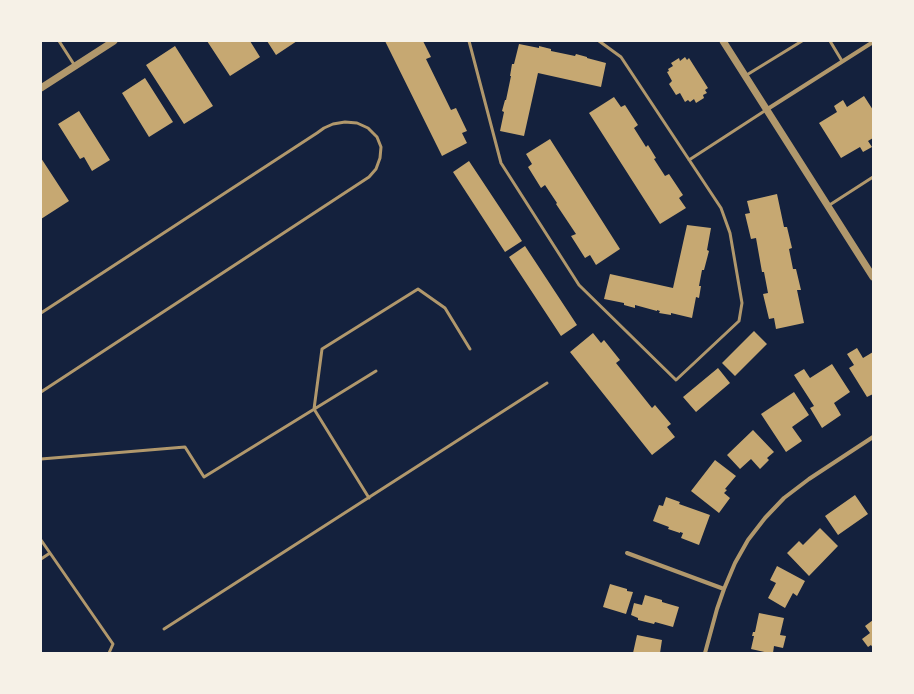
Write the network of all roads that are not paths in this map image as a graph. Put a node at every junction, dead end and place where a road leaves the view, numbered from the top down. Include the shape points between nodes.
1 (59, 41) edge
2 (114, 41) edge
3 (469, 41) edge
4 (599, 41) edge
5 (723, 41) edge
6 (802, 41) edge
7 (830, 41) edge
8 (873, 42) edge
9 (842, 61) junction
10 (75, 66) junction
11 (745, 76) junction
12 (41, 88) edge
13 (766, 110) junction
14 (689, 160) junction
15 (873, 177) edge
16 (828, 206) junction
17 (873, 277) edge
18 (41, 313) edge
19 (470, 349) dead end
20 (376, 371) dead end
21 (547, 383) dead end
22 (41, 392) edge
23 (314, 409) junction
24 (873, 437) edge
25 (41, 459) edge
26 (369, 498) junction
27 (41, 540) edge
28 (50, 553) junction
29 (627, 553) dead end
30 (41, 559) edge
31 (724, 589) junction
32 (164, 629) dead end
33 (109, 653) edge
34 (705, 653) edge

1 - 10 lane
2 - 10 street
3 - 14 lane via 502,163 579,285 676,380 739,321 742,303 730,234 721,208
4 - 14 lane via 621,57
5 - 11 street
6 - 11 lane
7 - 9 lane
8 - 9 street
9 - 13 street
10 - 12 street
11 - 13 street
13 - 14 lane
13 - 16 street
15 - 16 lane
16 - 17 street
18 - 22 lane via 324,128 345,122 357,123 368,128 377,137 381,147 380,158 376,169 369,177
19 - 23 lane via 444,308 418,289 322,349
20 - 23 lane
21 - 26 lane
23 - 25 lane via 204,477 185,447
23 - 26 lane
24 - 31 street via 809,478 784,498 748,540
26 - 32 lane
27 - 28 lane
28 - 30 lane
28 - 33 lane via 113,644
29 - 31 street
31 - 34 street

